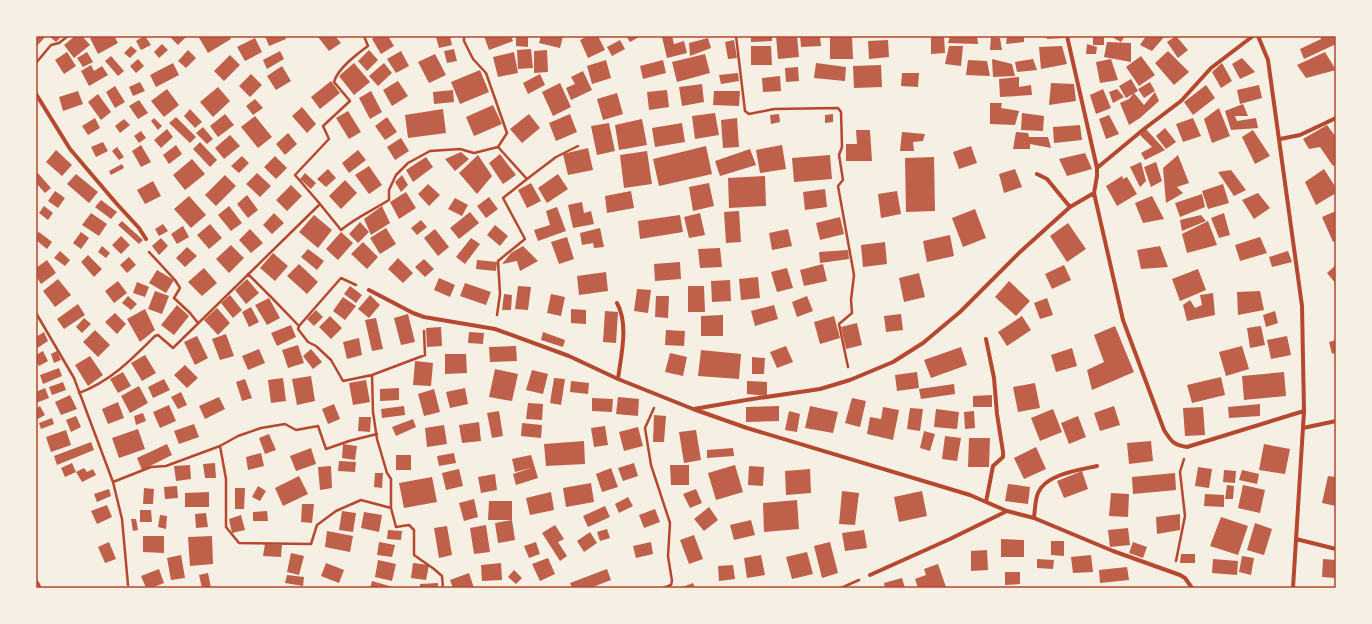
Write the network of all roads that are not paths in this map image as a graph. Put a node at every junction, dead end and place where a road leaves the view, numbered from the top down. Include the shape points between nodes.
1 (1067, 36) edge
2 (1253, 36) edge
3 (1258, 36) edge
4 (36, 94) edge
5 (1336, 118) edge
6 (1280, 139) junction
7 (1097, 168) junction
8 (1037, 174) dead end
9 (1094, 193) junction
10 (1070, 207) junction
11 (146, 239) road end
12 (369, 290) road end
13 (617, 303) dead end
14 (986, 339) dead end
15 (618, 379) junction
16 (693, 409) junction
17 (1304, 411) junction
18 (1336, 421) edge
19 (1303, 428) junction
20 (1097, 466) dead end
21 (986, 502) junction
22 (1007, 511) junction
23 (1034, 518) junction
24 (1296, 539) junction
25 (1336, 549) edge
26 (870, 574) road end
27 (36, 584) edge
28 (38, 588) edge
29 (1192, 588) edge
30 (1293, 588) edge

1 - 7 street
2 - 7 street via 1211,68 1181,101
3 - 6 street via 1268,60
4 - 11 street via 70,149
5 - 6 street via 1300,135
6 - 17 street via 1302,306
7 - 9 street
8 - 10 street via 1047,179
9 - 10 street
9 - 17 street via 1123,320 1169,439 1177,446 1187,447
10 - 16 street via 960,312 923,343 893,362 820,389
12 - 15 street via 424,317 495,329 569,356
13 - 15 street via 624,326
14 - 21 street via 994,378 1003,457 992,471
15 - 16 street
16 - 21 street
17 - 19 street
18 - 19 street
19 - 24 street
20 - 23 street via 1060,475 1043,484 1038,493
21 - 22 street
22 - 23 street
22 - 26 street
23 - 29 street via 1113,552 1174,573 1185,578
24 - 25 street
24 - 30 street
27 - 28 street

